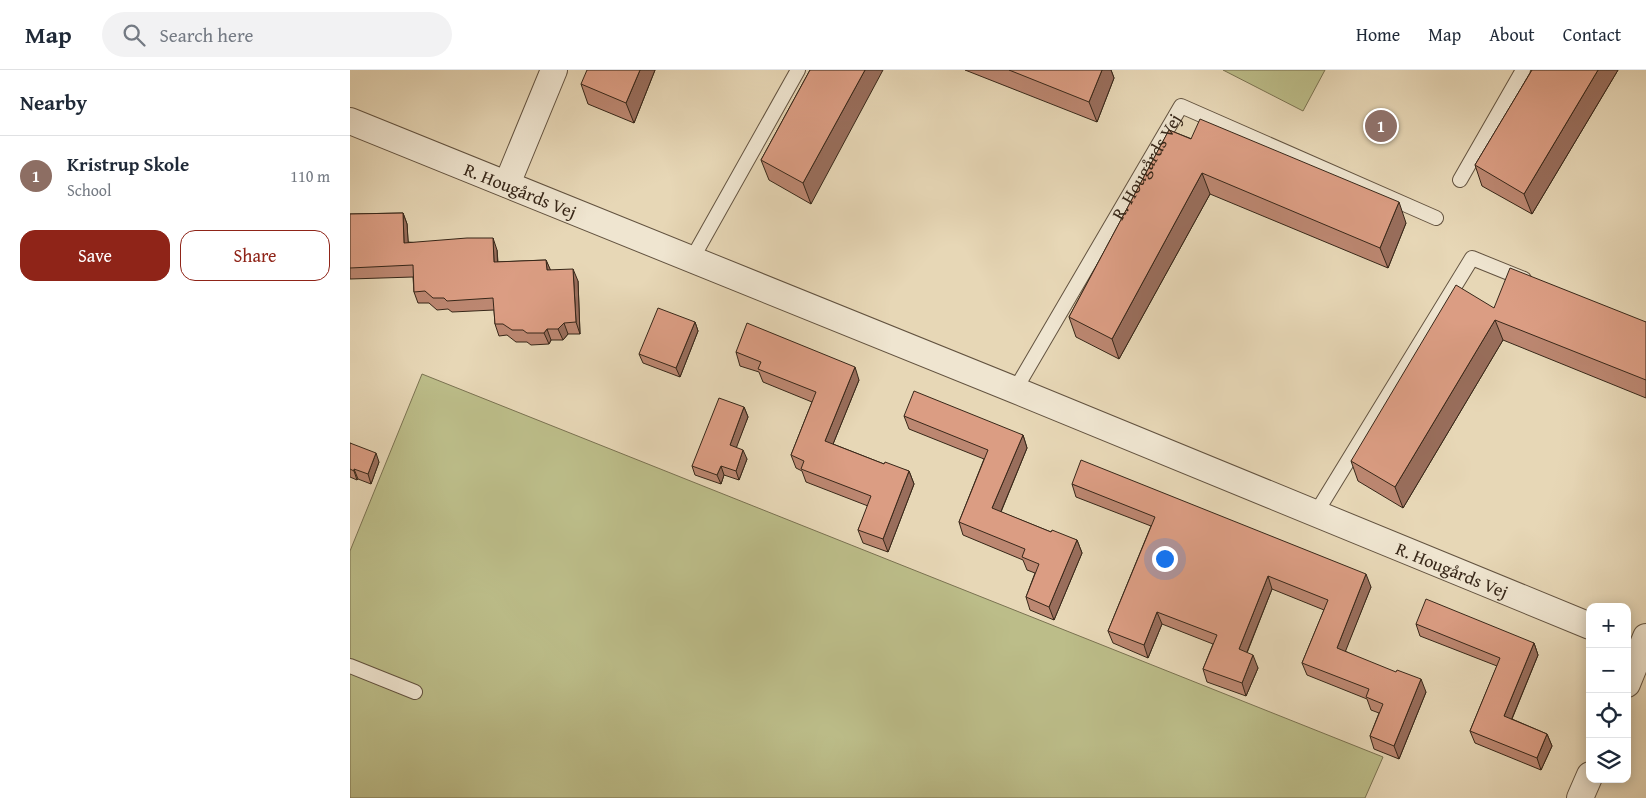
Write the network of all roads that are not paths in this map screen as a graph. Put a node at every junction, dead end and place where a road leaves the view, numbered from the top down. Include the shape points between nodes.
1 (554, 70) edge
2 (798, 70) edge
3 (1523, 70) edge
4 (350, 121) edge
5 (1460, 180) dead end
6 (506, 184) junction
7 (1436, 218) dead end
8 (692, 259) junction
9 (1536, 283) edge
10 (1015, 390) junction
11 (1316, 514) junction
12 (1586, 624) edge
13 (1640, 644) edge
14 (350, 666) edge
15 (1631, 672) edge
16 (415, 692) dead end
17 (1587, 783) edge
18 (1580, 798) edge

1 - 6 street
2 - 8 lane
3 - 5 lane
4 - 6 street, R. Hougårds Vej
6 - 8 street, R. Hougårds Vej
7 - 10 lane, R. Hougårds Vej via 1182,106
8 - 10 street, R. Hougårds Vej
9 - 11 lane via 1472,258
10 - 11 street, R. Hougårds Vej
11 - 12 street, R. Hougårds Vej
13 - 15 street
14 - 16 lane
17 - 18 street

